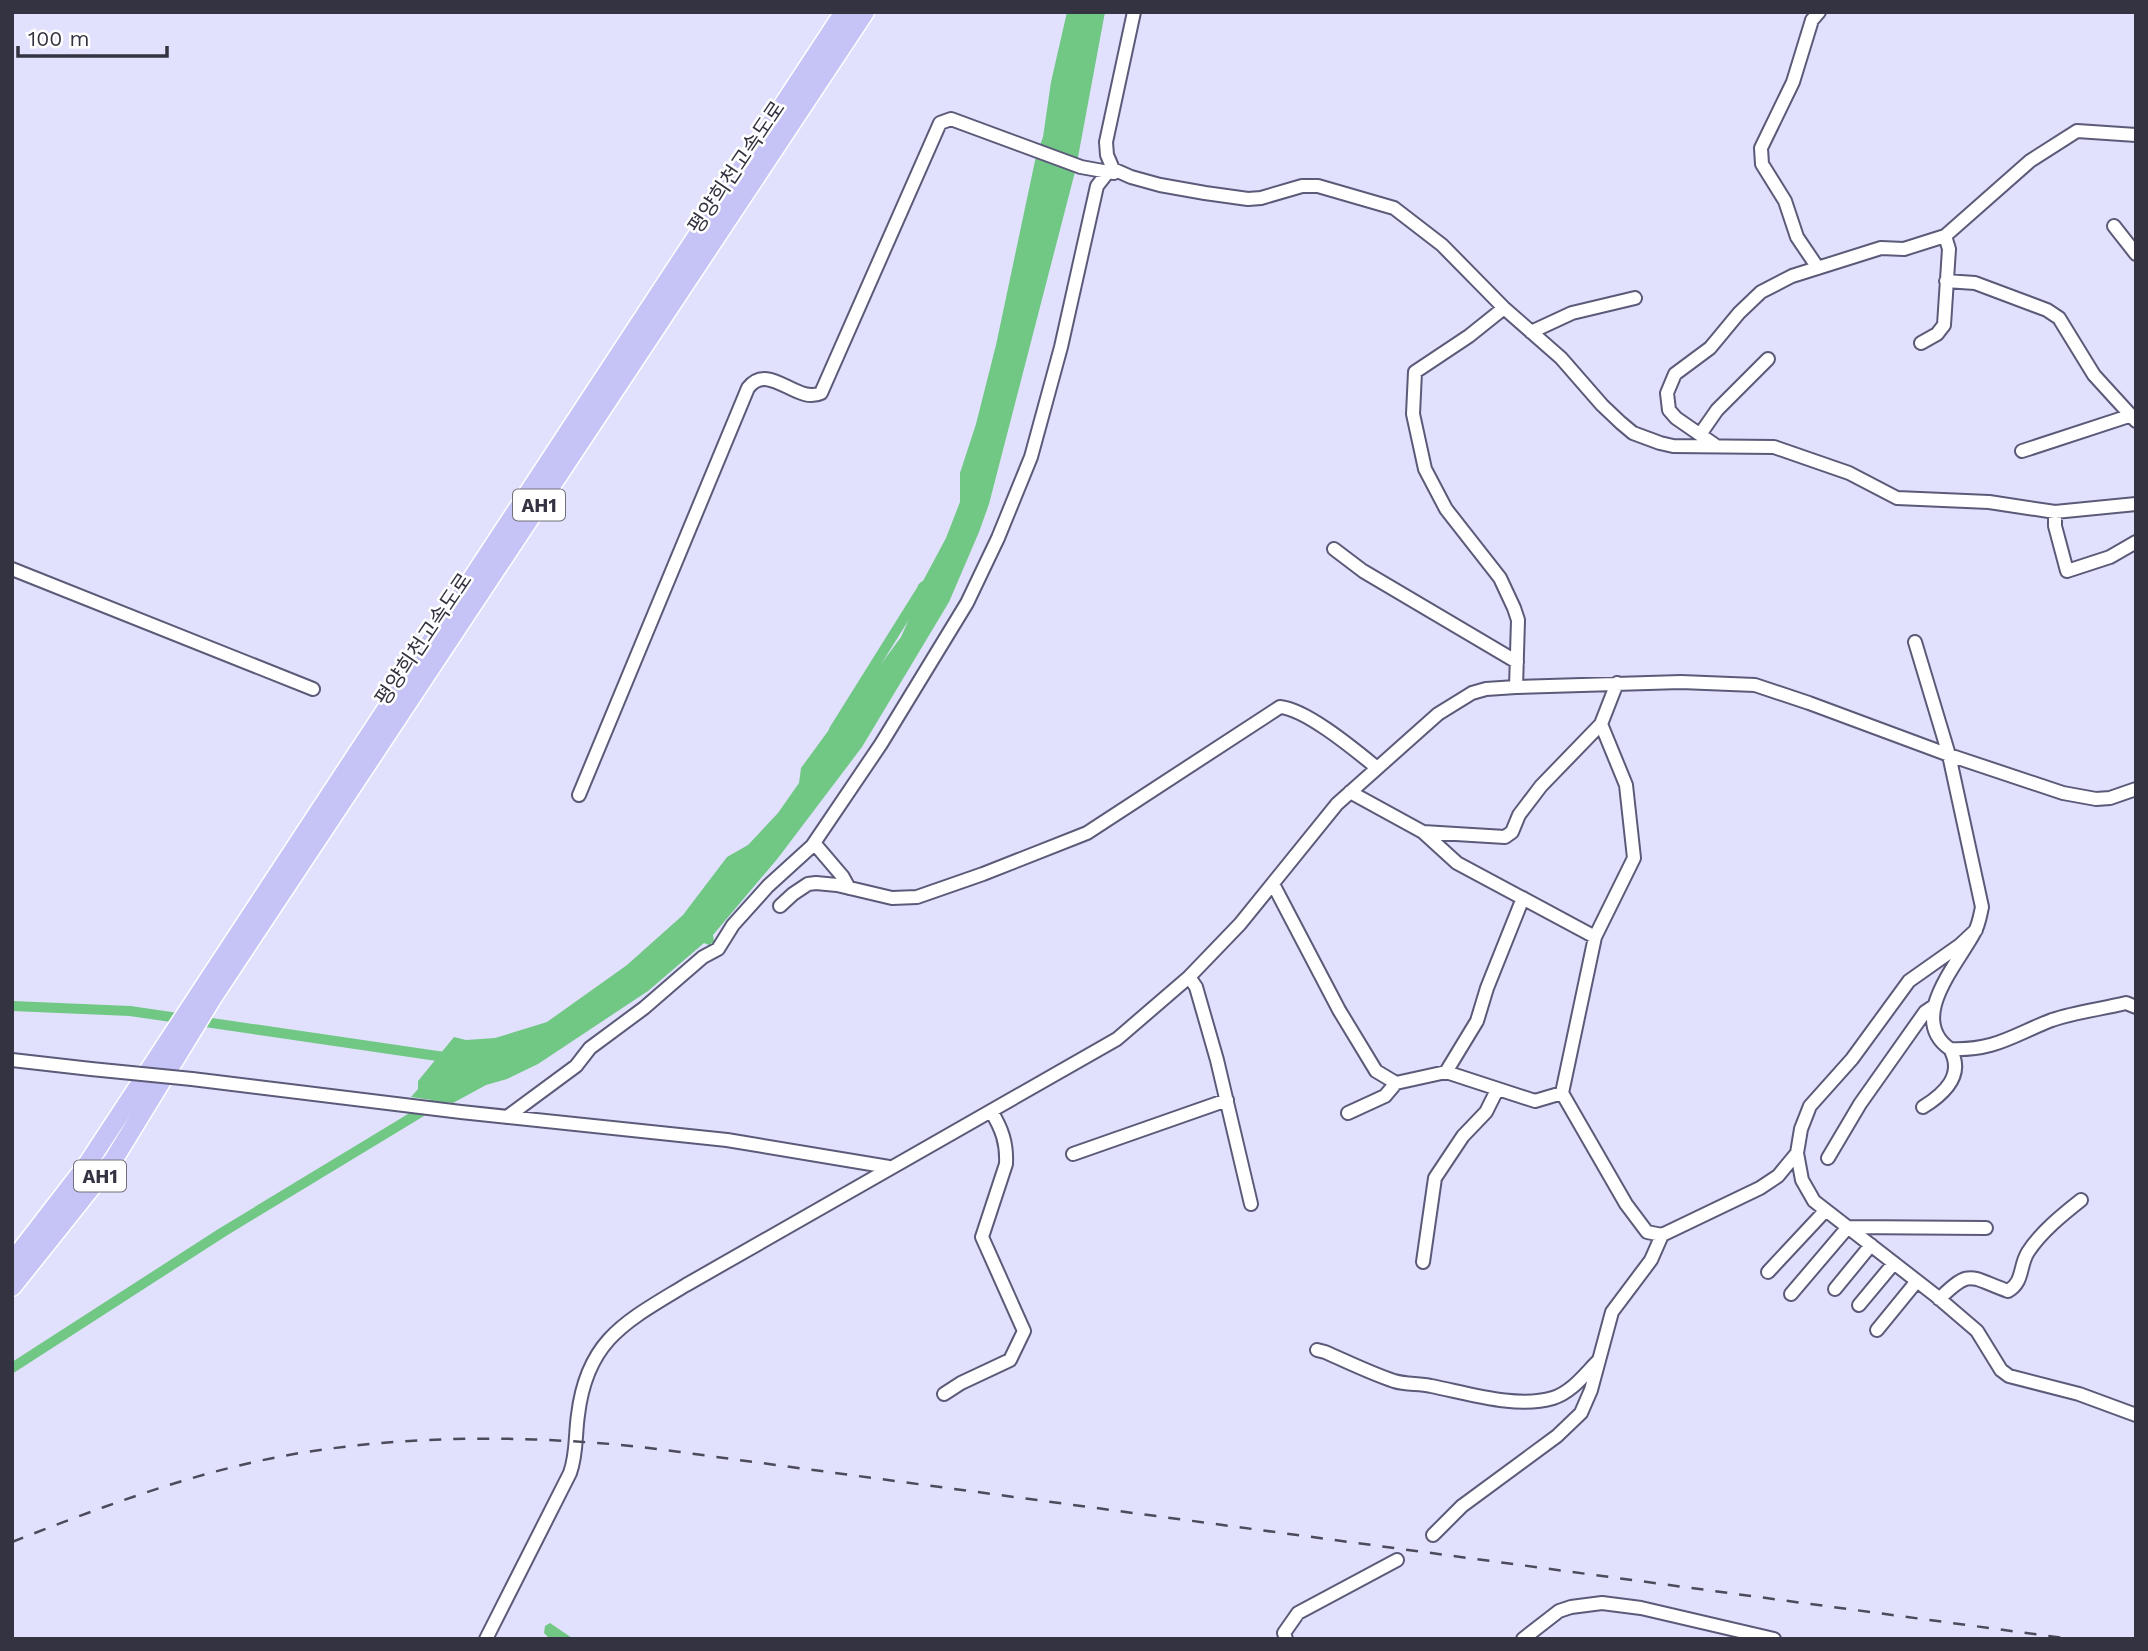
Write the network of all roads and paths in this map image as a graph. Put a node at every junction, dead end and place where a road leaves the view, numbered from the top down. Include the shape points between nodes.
1 (844, 12) edge
2 (865, 12) edge
3 (1134, 12) edge
4 (1819, 12) edge
5 (2136, 135) edge
6 (1113, 172) junction
7 (2114, 226) dead end
8 (1945, 236) junction
9 (2136, 254) edge
10 (1818, 268) junction
11 (1946, 281) junction
12 (1635, 298) dead end
13 (1504, 308) junction
14 (1531, 332) junction
15 (1921, 344) dead end
16 (1768, 359) dead end
17 (2134, 418) edge
18 (1701, 433) junction
19 (1716, 444) junction
20 (2022, 451) dead end
21 (2136, 504) edge
22 (2055, 512) junction
23 (2136, 542) edge
24 (1334, 549) dead end
25 (12, 569) edge
26 (1915, 642) dead end
27 (1517, 662) junction
28 (1617, 683) junction
29 (1516, 687) junction
30 (313, 690) dead end
31 (1601, 724) junction
32 (1949, 755) junction
33 (1376, 767) junction
34 (2136, 789) edge
35 (1350, 792) junction
36 (579, 795) dead end
37 (1423, 832) junction
38 (814, 843) junction
39 (1273, 884) junction
40 (849, 888) junction
41 (1523, 898) junction
42 (780, 906) dead end
43 (1976, 930) junction
44 (1595, 937) junction
45 (1189, 977) junction
46 (206, 996) junction
47 (2133, 1002) edge
48 (1934, 1006) junction
49 (1950, 1049) junction
50 (12, 1060) edge
51 (1447, 1072) junction
52 (1396, 1083) junction
53 (1497, 1090) junction
54 (1562, 1093) junction
55 (1227, 1100) junction
56 (1923, 1107) dead end
57 (991, 1111) junction
58 (1348, 1113) dead end
59 (506, 1117) junction
60 (1797, 1153) junction
61 (1073, 1154) dead end
62 (1828, 1158) dead end
63 (889, 1167) junction
64 (2081, 1200) dead end
65 (1251, 1204) dead end
66 (1825, 1210) junction
67 (1848, 1227) junction
68 (1986, 1228) dead end
69 (1662, 1235) junction
70 (1871, 1245) junction
71 (12, 1262) edge
72 (1423, 1262) dead end
73 (1894, 1263) junction
74 (1768, 1272) dead end
75 (1917, 1282) junction
76 (12, 1287) edge
77 (1835, 1289) dead end
78 (1791, 1294) dead end
79 (1940, 1299) junction
80 (1859, 1305) dead end
81 (1877, 1330) dead end
82 (1317, 1350) dead end
83 (1598, 1360) junction
84 (944, 1394) dead end
85 (2136, 1415) edge
86 (1433, 1535) dead end
87 (1397, 1560) dead end
88 (1709, 1624) junction
89 (486, 1639) edge
90 (1286, 1639) edge
91 (1523, 1639) edge
92 (1706, 1639) edge
93 (1774, 1639) edge

1 - 46 highway, 평양희천고속도로 / AH1
2 - 46 highway, 평양희천고속도로 / AH1
3 - 6 street via 1106,142
4 - 10 street via 1812,20 1793,82 1761,148 1762,164 1785,201 1797,237
5 - 8 street via 2077,131 2030,161
6 - 13 street via 1160,186 1248,199 1318,186 1378,202 1425,231
6 - 36 street via 1081,167 951,119 940,122 821,393 811,396 764,379 748,388
6 - 38 street via 1097,187 1041,424 998,538 967,603
7 - 9 street
8 - 10 street via 1904,249 1881,248
8 - 11 street via 1949,249
10 - 18 street via 1761,292 1710,348 1675,373 1667,393 1669,410
11 - 15 street via 1942,330
11 - 17 street via 1975,283 2059,318 2094,375
12 - 14 street via 1572,313
13 - 14 street
13 - 27 street via 1415,372 1413,414 1425,469 1446,509 1500,578 1514,608
14 - 19 street via 1633,433 1673,446
16 - 18 street via 1717,410
17 - 20 street
18 - 19 street
19 - 22 street via 1774,447 1849,473 1897,498 1989,502
21 - 22 street
22 - 23 street via 2067,571 2110,557
24 - 27 street
25 - 30 street
26 - 32 street
27 - 29 street
28 - 29 street
28 - 31 street
28 - 32 street via 1755,685
29 - 33 street via 1486,689 1456,701
31 - 37 street via 1541,786 1505,837
31 - 44 street via 1626,785 1634,858
32 - 34 street via 2077,796 2110,798
32 - 43 street via 1982,907
33 - 35 street
33 - 40 street via 1310,720 1280,707 1087,833 917,897 892,898
35 - 37 street
35 - 39 street
37 - 41 street via 1457,863
38 - 40 street
38 - 59 street via 768,886 718,949 590,1048 576,1066
39 - 45 street
39 - 52 street via 1376,1071
40 - 42 street via 808,884
41 - 44 street
41 - 51 street via 1478,1021
43 - 48 street
43 - 60 street via 1909,981 1852,1059 1810,1106
44 - 54 street
45 - 55 street via 1196,986
45 - 57 street via 1116,1039
46 - 71 highway, 평양희천고속도로 / AH1
46 - 76 highway, 평양희천고속도로 / AH1 via 176,1057 114,1158
47 - 49 street via 2054,1020 1991,1047
48 - 49 street via 1934,1033
48 - 62 street via 1925,1012 1860,1104
49 - 56 street via 1956,1065 1952,1080 1941,1096
50 - 59 street, bridge
51 - 52 street
51 - 53 street
52 - 58 street via 1385,1096
53 - 54 street via 1535,1101
53 - 72 street via 1486,1112 1438,1172
54 - 69 street via 1640,1226
55 - 61 street
55 - 65 street
57 - 63 street
57 - 84 street via 1007,1152 982,1237 1024,1331 1010,1360
59 - 63 street via 727,1140
60 - 66 street via 1807,1193
60 - 69 street via 1778,1176 1760,1188
63 - 89 street via 636,1315 607,1340 584,1380 575,1458 569,1473
64 - 79 street via 2029,1251 2013,1288 2008,1291 1969,1276 1958,1280
66 - 67 street
66 - 74 street
67 - 68 street
67 - 70 street
67 - 78 street
69 - 83 street via 1651,1260 1612,1312
70 - 73 street
70 - 77 street
73 - 75 street
73 - 80 street
75 - 79 street
75 - 81 street
79 - 85 street via 1977,1331 2009,1376
82 - 83 street via 1407,1385 1524,1401 1566,1392
83 - 86 street via 1586,1406 1571,1425 1462,1506
87 - 90 street via 1298,1612 1284,1633
88 - 91 street via 1602,1603 1559,1611
88 - 92 street
88 - 93 street

